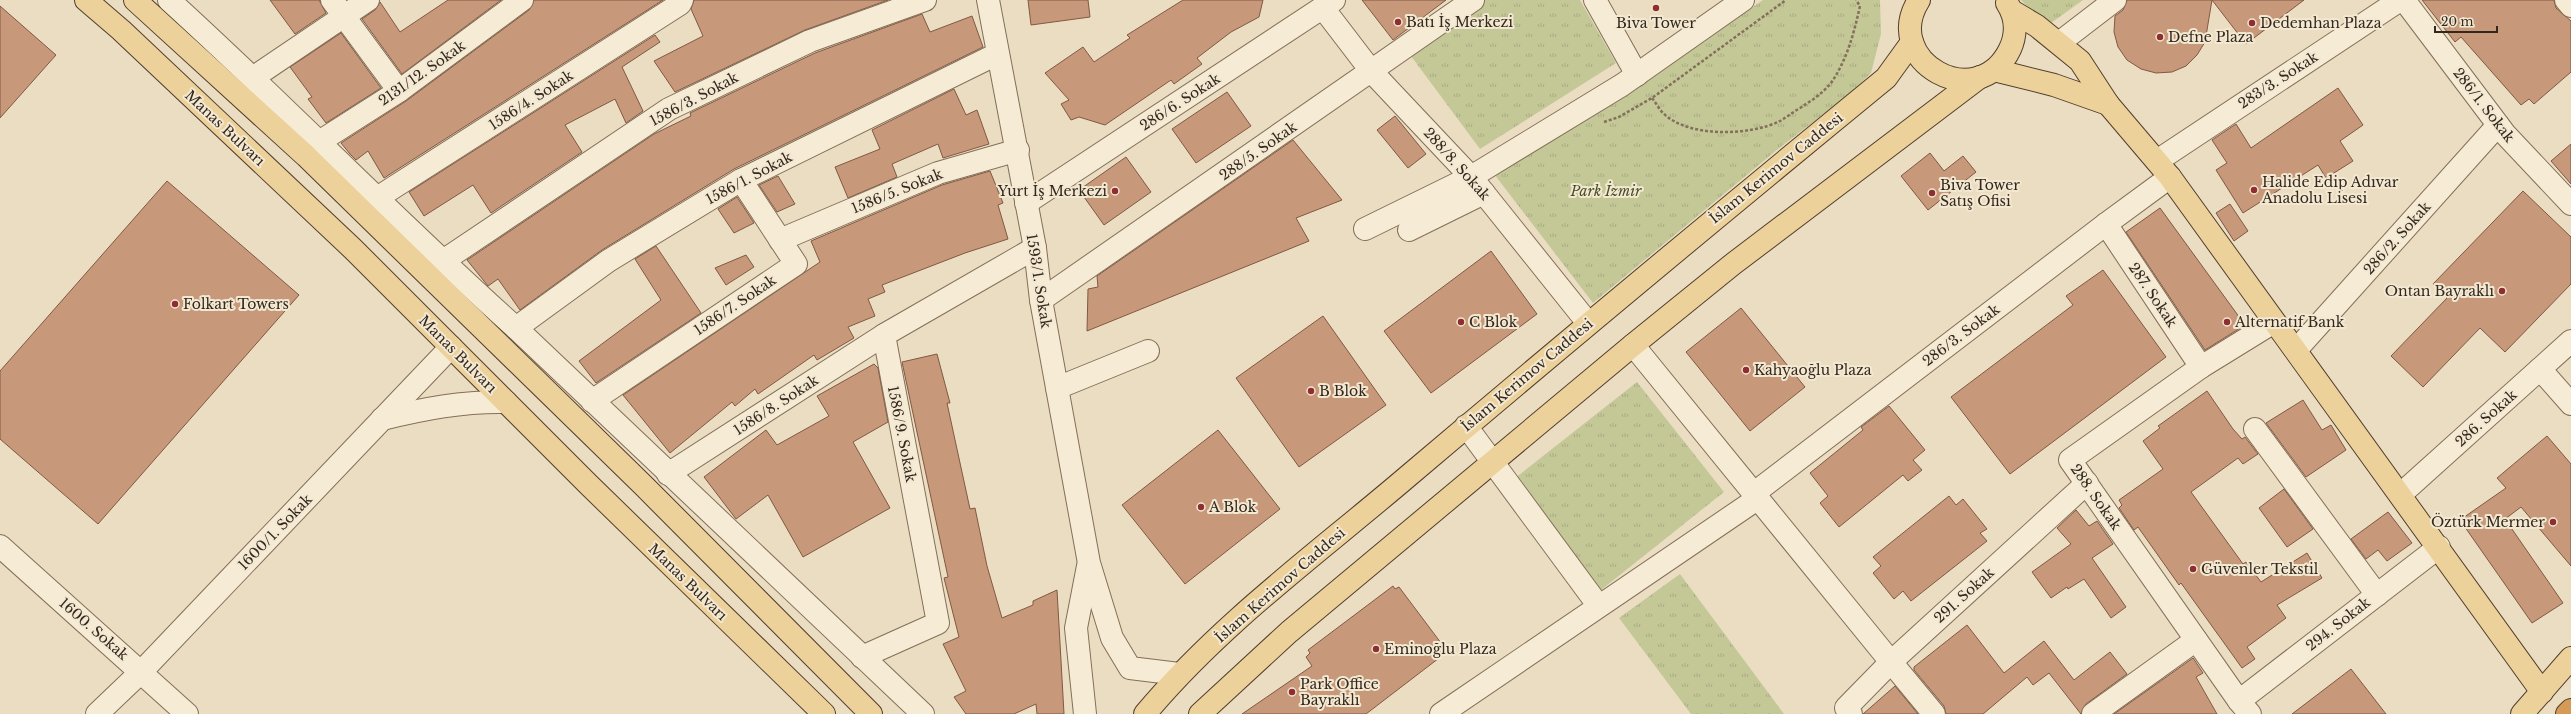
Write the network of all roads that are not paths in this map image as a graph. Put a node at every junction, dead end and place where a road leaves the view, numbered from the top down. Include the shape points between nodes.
1 (86, 0) edge
2 (135, 0) edge
3 (169, 0) edge
4 (368, 0) edge
5 (522, 0) edge
6 (682, 0) edge
7 (925, 0) edge
8 (988, 0) edge
9 (1473, 0) edge
10 (1595, 0) edge
11 (1743, 0) edge
12 (2115, 0) edge
13 (2400, 0) edge
14 (2404, 0) edge
15 (2566, 0) edge
16 (1915, 2) edge
17 (1328, 4) edge
18 (2009, 6) edge
19 (2571, 6) edge
20 (338, 8) edge
21 (1912, 42) junction
22 (2059, 43) junction
23 (998, 54) junction
24 (1372, 72) junction
25 (1987, 74) junction
26 (1637, 75) junction
27 (254, 78) junction
28 (399, 91) junction
29 (2108, 104) junction
30 (2498, 125) junction
31 (319, 142) junction
32 (1018, 150) junction
33 (2156, 161) junction
34 (2170, 178) junction
35 (741, 180) junction
36 (1477, 185) junction
37 (377, 198) junction
38 (1026, 203) junction
39 (2571, 204) edge
40 (2106, 224) junction
41 (1365, 229) dead end
42 (1408, 230) dead end
43 (780, 240) junction
44 (1035, 248) junction
45 (444, 261) junction
46 (1041, 300) junction
47 (2274, 322) junction
48 (1588, 323) junction
49 (516, 328) junction
50 (884, 335) junction
51 (2571, 341) edge
52 (1633, 344) junction
53 (451, 347) junction
54 (2296, 350) junction
55 (1148, 351) dead end
56 (2201, 367) junction
57 (2540, 369) junction
58 (1057, 388) junction
59 (592, 401) junction
60 (506, 402) junction
61 (2571, 404) edge
62 (382, 419) junction
63 (1466, 426) junction
64 (2255, 429) dead end
65 (1493, 461) junction
66 (668, 474) junction
67 (2087, 483) junction
68 (2401, 494) junction
69 (1755, 496) junction
70 (0, 546) edge
71 (2438, 547) junction
72 (1089, 563) junction
73 (2377, 594) junction
74 (1598, 605) junction
75 (2196, 640) junction
76 (862, 657) junction
77 (2571, 658) edge
78 (1891, 662) junction
79 (142, 671) junction
80 (1179, 674) junction
81 (2542, 692) junction
82 (2244, 708) edge
83 (2571, 710) edge
84 (1845, 712) edge
85 (97, 714) edge
86 (187, 714) edge
87 (824, 714) edge
88 (871, 714) edge
89 (923, 714) edge
90 (1085, 714) edge
91 (1145, 714) edge
92 (1200, 714) edge
93 (1442, 714) edge
94 (1934, 714) edge
95 (2093, 714) edge
96 (2522, 714) edge
97 (2527, 714) edge
98 (2567, 714) edge

1 - 53 main road, Manas Bulvarı via 127,35 353,249
2 - 88 main road via 306,156 644,486
3 - 27 street
4 - 20 street
5 - 28 street, 2131/12. Sokak
6 - 37 street, 1586/4. Sokak via 680,4
7 - 45 street, 1586/3. Sokak via 810,41 670,109
8 - 23 street, 1593/1. Sokak
9 - 24 street, 288/5. Sokak
10 - 26 street
11 - 26 street
12 - 22 street
13 - 33 street, 283/3. Sokak
14 - 30 street, 286/1. Sokak
15 - 19 street
16 - 21 main road via 1910,24
17 - 24 street, 288/8. Sokak
17 - 38 street, 286/6. Sokak
18 - 22 main road
18 - 25 main road via 2015,27 2013,43 2006,58
20 - 27 street
20 - 28 street
21 - 25 main road via 1919,57 1931,70 1946,78 1963,80
21 - 48 main road, İslam Kerimov Caddesi via 1886,78
22 - 29 main road via 2080,61
23 - 32 street, 1593/1. Sokak
23 - 35 street, 1586/1. Sokak
24 - 36 street, 288/8. Sokak
24 - 46 street, 288/5. Sokak
25 - 29 main road via 2054,85
25 - 52 main road via 1733,264
26 - 36 street
27 - 31 street
28 - 31 street, 2131/12. Sokak
29 - 33 main road
30 - 39 street, 286/1. Sokak
30 - 54 street, 286/2. Sokak
31 - 37 street
32 - 38 street, 1593/1. Sokak
32 - 43 street, 1586/5. Sokak via 938,173
33 - 34 main road
34 - 40 street, 286/3. Sokak
34 - 47 main road
35 - 43 street, 1586/7. Sokak
35 - 49 street, 1586/1. Sokak via 608,261
36 - 41 street
36 - 42 street
36 - 48 street, 288/8. Sokak
37 - 45 street
38 - 44 street, 1593/1. Sokak
40 - 56 street, 287. Sokak
40 - 69 street, 286/3. Sokak
43 - 59 street, 1586/7. Sokak via 796,264
44 - 46 street, 1593/1. Sokak
44 - 50 street
45 - 49 street
46 - 58 street, 1593/1. Sokak
47 - 54 main road
47 - 56 street, 288. Sokak
48 - 63 main road, İslam Kerimov Caddesi
49 - 59 street
50 - 66 street, 1586/8. Sokak
50 - 76 street, 1586/9. Sokak via 938,623
51 - 57 street, 286. Sokak
52 - 65 main road
52 - 69 street
53 - 60 main road, Manas Bulvarı
53 - 62 street, 1600/1. Sokak
54 - 68 main road
55 - 58 street
56 - 67 street, 288. Sokak via 2070,460
57 - 61 street
57 - 68 street, 286. Sokak
58 - 72 street, 1593/1. Sokak
59 - 66 street
60 - 62 street via 484,401 427,408
60 - 87 main road, Manas Bulvarı
62 - 79 street, 1600/1. Sokak
63 - 65 street
63 - 80 main road, İslam Kerimov Caddesi via 1259,602
64 - 73 street
65 - 74 street
65 - 92 main road via 1289,632
66 - 76 street
67 - 75 street, 288. Sokak
67 - 78 street, 291. Sokak
68 - 71 main road
69 - 74 street, 286/3. Sokak
69 - 78 street
70 - 79 street, 1600. Sokak
71 - 73 street, 294. Sokak
71 - 81 main road
72 - 80 street, 1593/1. Sokak via 1112,638 1130,668
72 - 90 street, 1593/1. Sokak via 1076,628
73 - 82 street, 294. Sokak
74 - 93 street, 286/3. Sokak
75 - 82 street, 288. Sokak
75 - 95 street
76 - 89 street
77 - 81 main road
78 - 84 street, 291. Sokak
78 - 94 street
79 - 85 street, 1600/1. Sokak
79 - 86 street, 1600. Sokak
80 - 91 main road, İslam Kerimov Caddesi
81 - 96 main road
81 - 97 main road
83 - 98 highway

